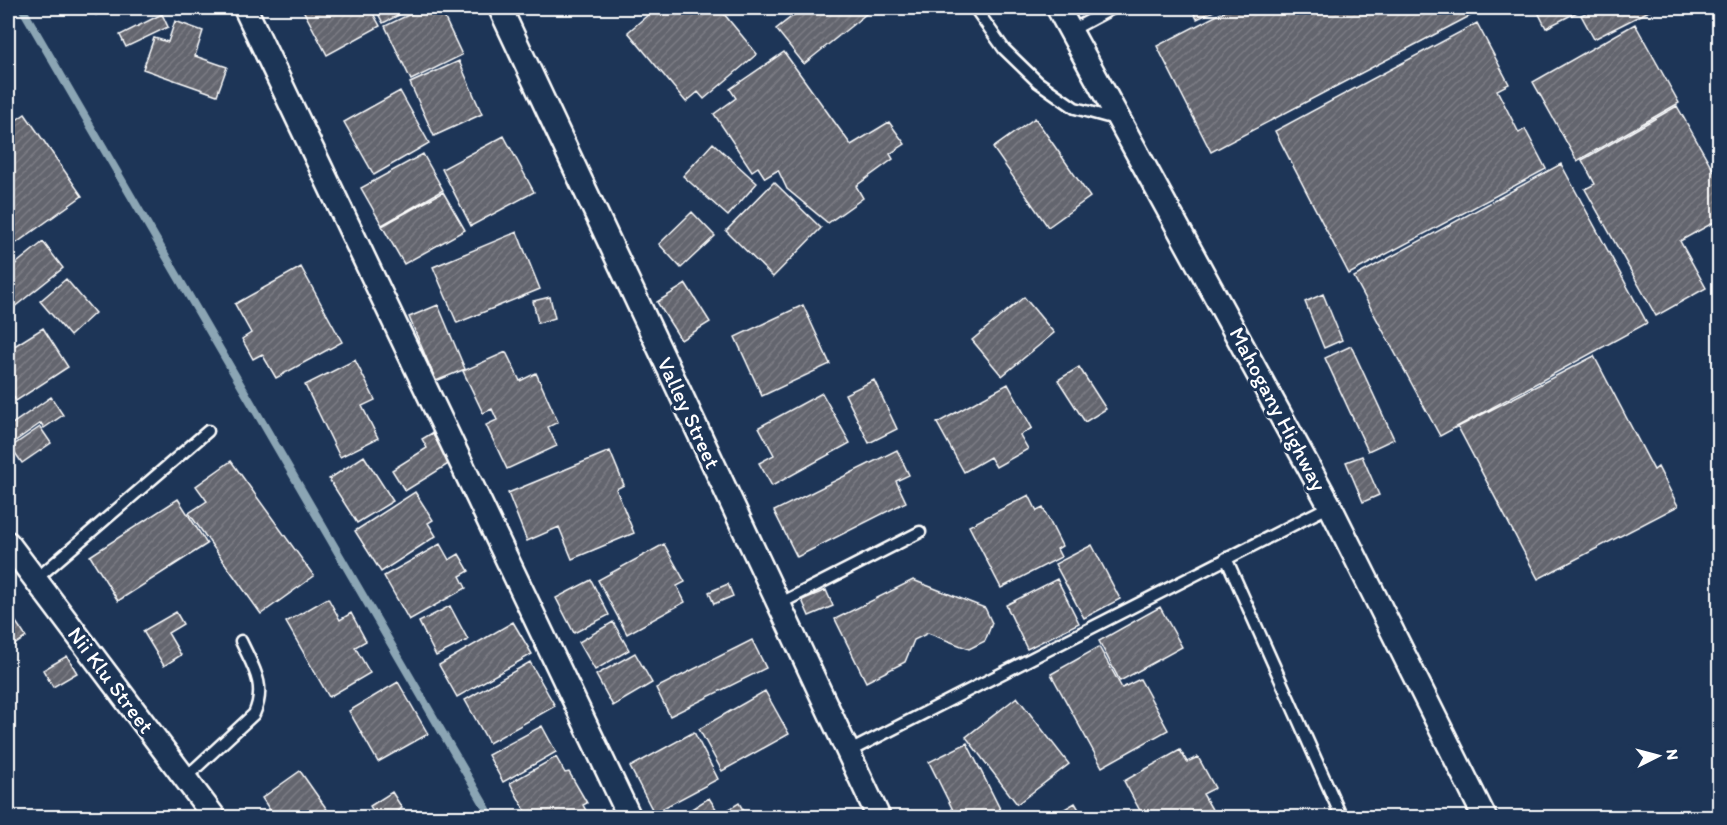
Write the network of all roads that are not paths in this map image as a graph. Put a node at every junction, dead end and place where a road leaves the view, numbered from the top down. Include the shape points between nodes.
1 (245, 8) edge
2 (500, 8) edge
3 (975, 8) edge
4 (1058, 8) edge
5 (1113, 8) edge
6 (1070, 31) junction
7 (1122, 121) junction
8 (208, 431) dead end
9 (1330, 506) junction
10 (920, 532) dead end
11 (8, 543) edge
12 (1226, 558) junction
13 (35, 580) junction
14 (779, 604) junction
15 (241, 641) dead end
16 (848, 752) junction
17 (185, 778) junction
18 (215, 818) edge
19 (630, 818) edge
20 (879, 818) edge
21 (1342, 818) edge
22 (1485, 818) edge

1 - 19 street
2 - 14 street, Valley Street
3 - 7 lane via 1004,49 1038,82 1075,108
4 - 6 street, Mahogany Highway
5 - 6 lane
6 - 7 street, Mahogany Highway
7 - 9 street, Mahogany Highway
8 - 13 lane
9 - 12 lane
9 - 22 street, Mahogany Highway
10 - 14 lane
11 - 13 street, Nii Klu Street
12 - 16 lane
12 - 21 lane
13 - 17 street, Nii Klu Street
14 - 16 street, Valley Street
15 - 17 lane via 259,681 260,701 254,714
16 - 20 street, Valley Street
17 - 18 street, Nii Klu Street

